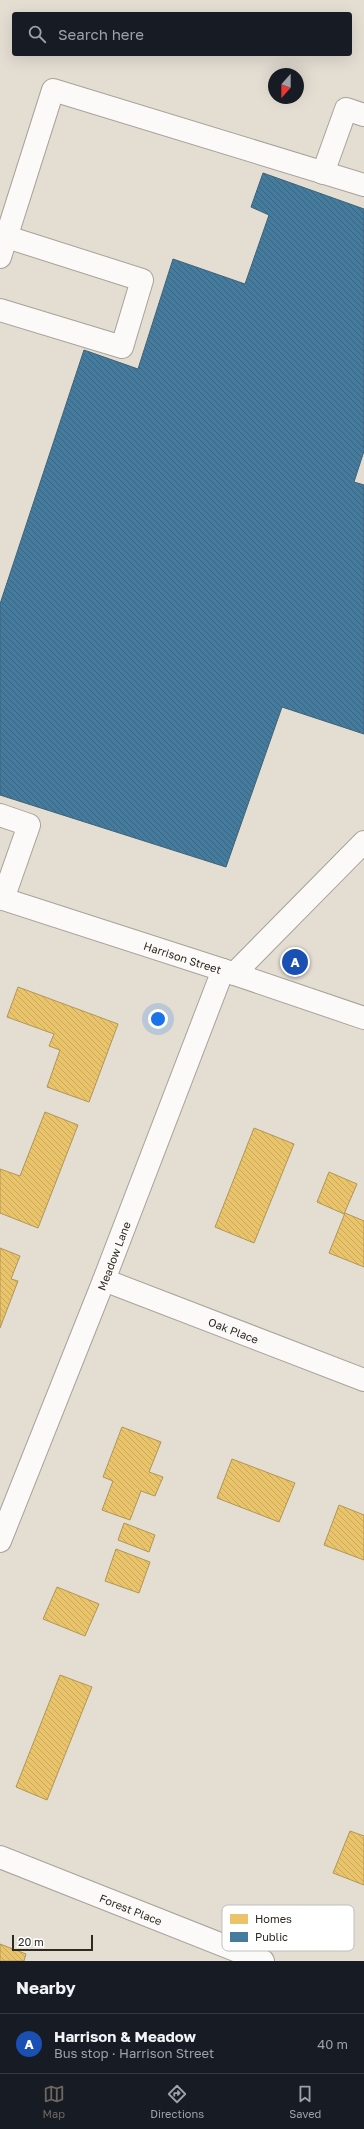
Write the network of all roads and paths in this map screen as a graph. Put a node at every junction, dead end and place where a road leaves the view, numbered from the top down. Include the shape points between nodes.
1 (364, 115) edge
2 (323, 173) junction
3 (364, 185) edge
4 (3, 247) edge
5 (0, 310) edge
6 (0, 815) edge
7 (364, 842) edge
8 (1, 899) edge
9 (228, 972) junction
10 (364, 1018) edge
11 (104, 1280) junction
12 (364, 1380) edge
13 (0, 1541) edge
14 (0, 1857) edge
15 (222, 1945) edge
16 (238, 1951) edge
17 (263, 1961) edge

1 - 2 street via 346,109
2 - 3 street
2 - 4 street via 54,90
4 - 5 street via 142,280 122,347
6 - 8 street via 29,825
7 - 9 street
8 - 9 street, Harrison Street
9 - 10 street, Harrison Street
9 - 11 street, Meadow Lane
11 - 12 street, Oak Place
11 - 13 street, Meadow Lane
14 - 15 street, Forest Place
16 - 17 street, Forest Place

